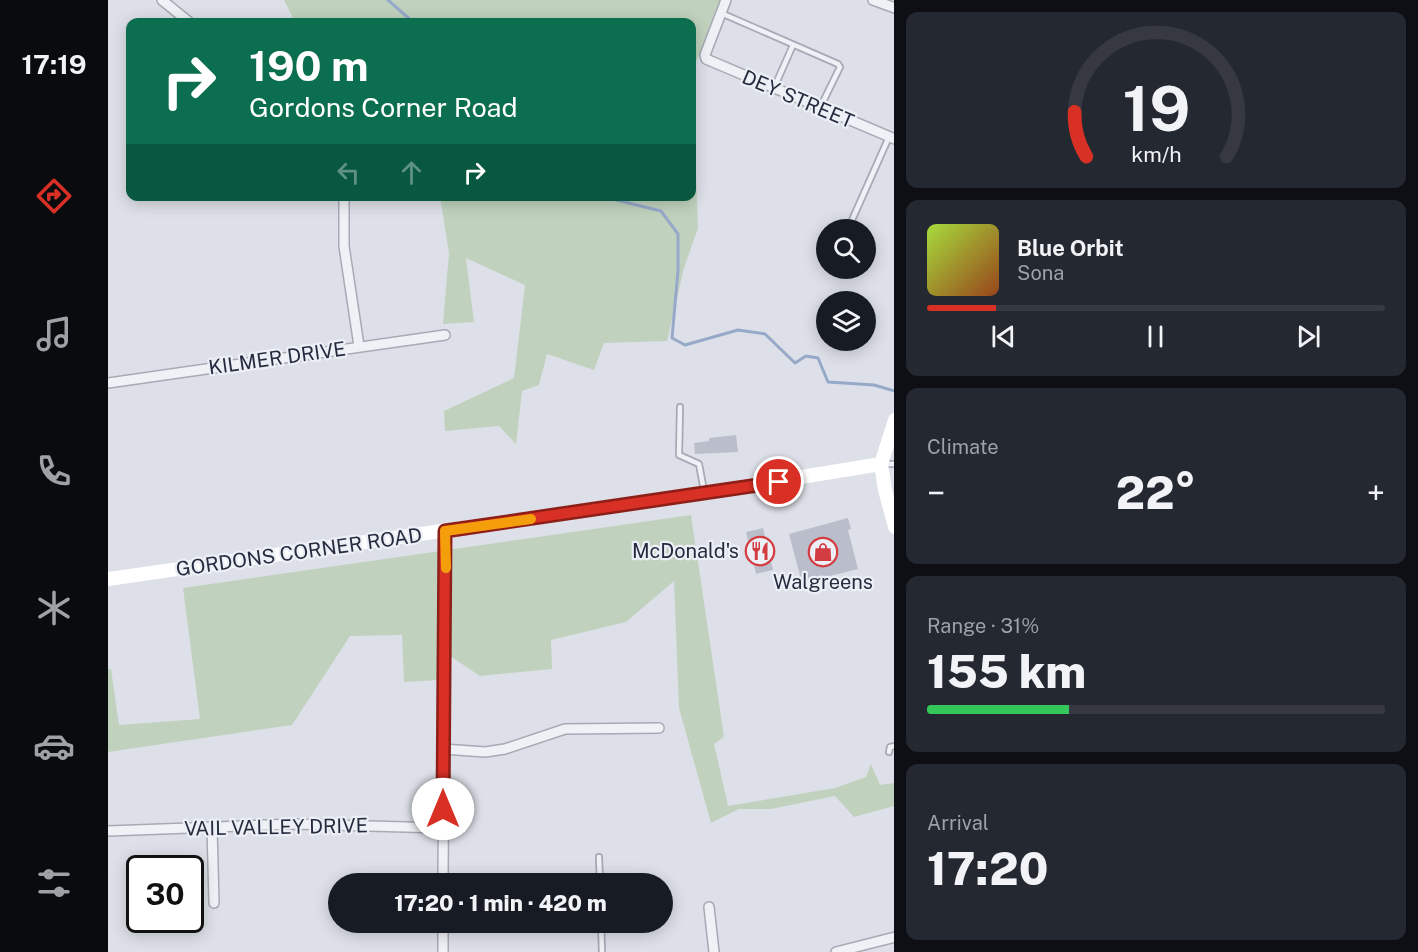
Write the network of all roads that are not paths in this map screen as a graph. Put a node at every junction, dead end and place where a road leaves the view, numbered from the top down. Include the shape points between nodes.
1 (162, 0) edge
2 (726, 0) edge
3 (873, 0) edge
4 (894, 8) edge
5 (721, 13) junction
6 (184, 18) edge
7 (794, 45) junction
8 (774, 88) junction
9 (820, 108) junction
10 (892, 138) edge
11 (344, 201) edge
12 (852, 219) edge
13 (445, 334) dead end
14 (359, 346) junction
15 (108, 383) edge
16 (680, 407) dead end
17 (894, 420) edge
18 (888, 464) edge
19 (705, 493) junction
20 (894, 527) edge
21 (445, 531) junction
22 (108, 579) edge
23 (659, 728) dead end
24 (894, 746) edge
25 (443, 749) junction
26 (889, 752) dead end
27 (212, 827) junction
28 (443, 828) junction
29 (108, 831) edge
30 (599, 858) dead end
31 (443, 873) edge
32 (600, 873) edge
33 (214, 903) dead end
34 (709, 907) dead end
35 (443, 933) edge
36 (601, 933) edge
37 (894, 937) edge
38 (444, 952) edge
39 (602, 952) edge
40 (714, 952) edge
41 (836, 952) edge

1 - 6 street
2 - 5 street
3 - 4 street
5 - 7 lane
5 - 8 street, DEY STREET via 706,59
7 - 8 lane
7 - 9 lane via 839,65
8 - 9 street, DEY STREET
9 - 10 street, DEY STREET
10 - 12 lane
11 - 14 street via 344,246
13 - 14 street, KILMER DRIVE
14 - 15 street, KILMER DRIVE
16 - 19 lane via 679,455 699,464
17 - 18 street
18 - 19 street, GORDONS CORNER ROAD
18 - 20 street via 885,490
19 - 21 street, GORDONS CORNER ROAD
21 - 22 street, GORDONS CORNER ROAD
21 - 25 street
23 - 25 street via 565,729 505,749
24 - 26 lane
25 - 28 street
27 - 28 street, VAIL VALLEY DRIVE via 294,824
27 - 29 street, VAIL VALLEY DRIVE
27 - 33 street
28 - 31 street
30 - 32 lane
34 - 40 street
35 - 38 street
36 - 39 lane
37 - 41 street

